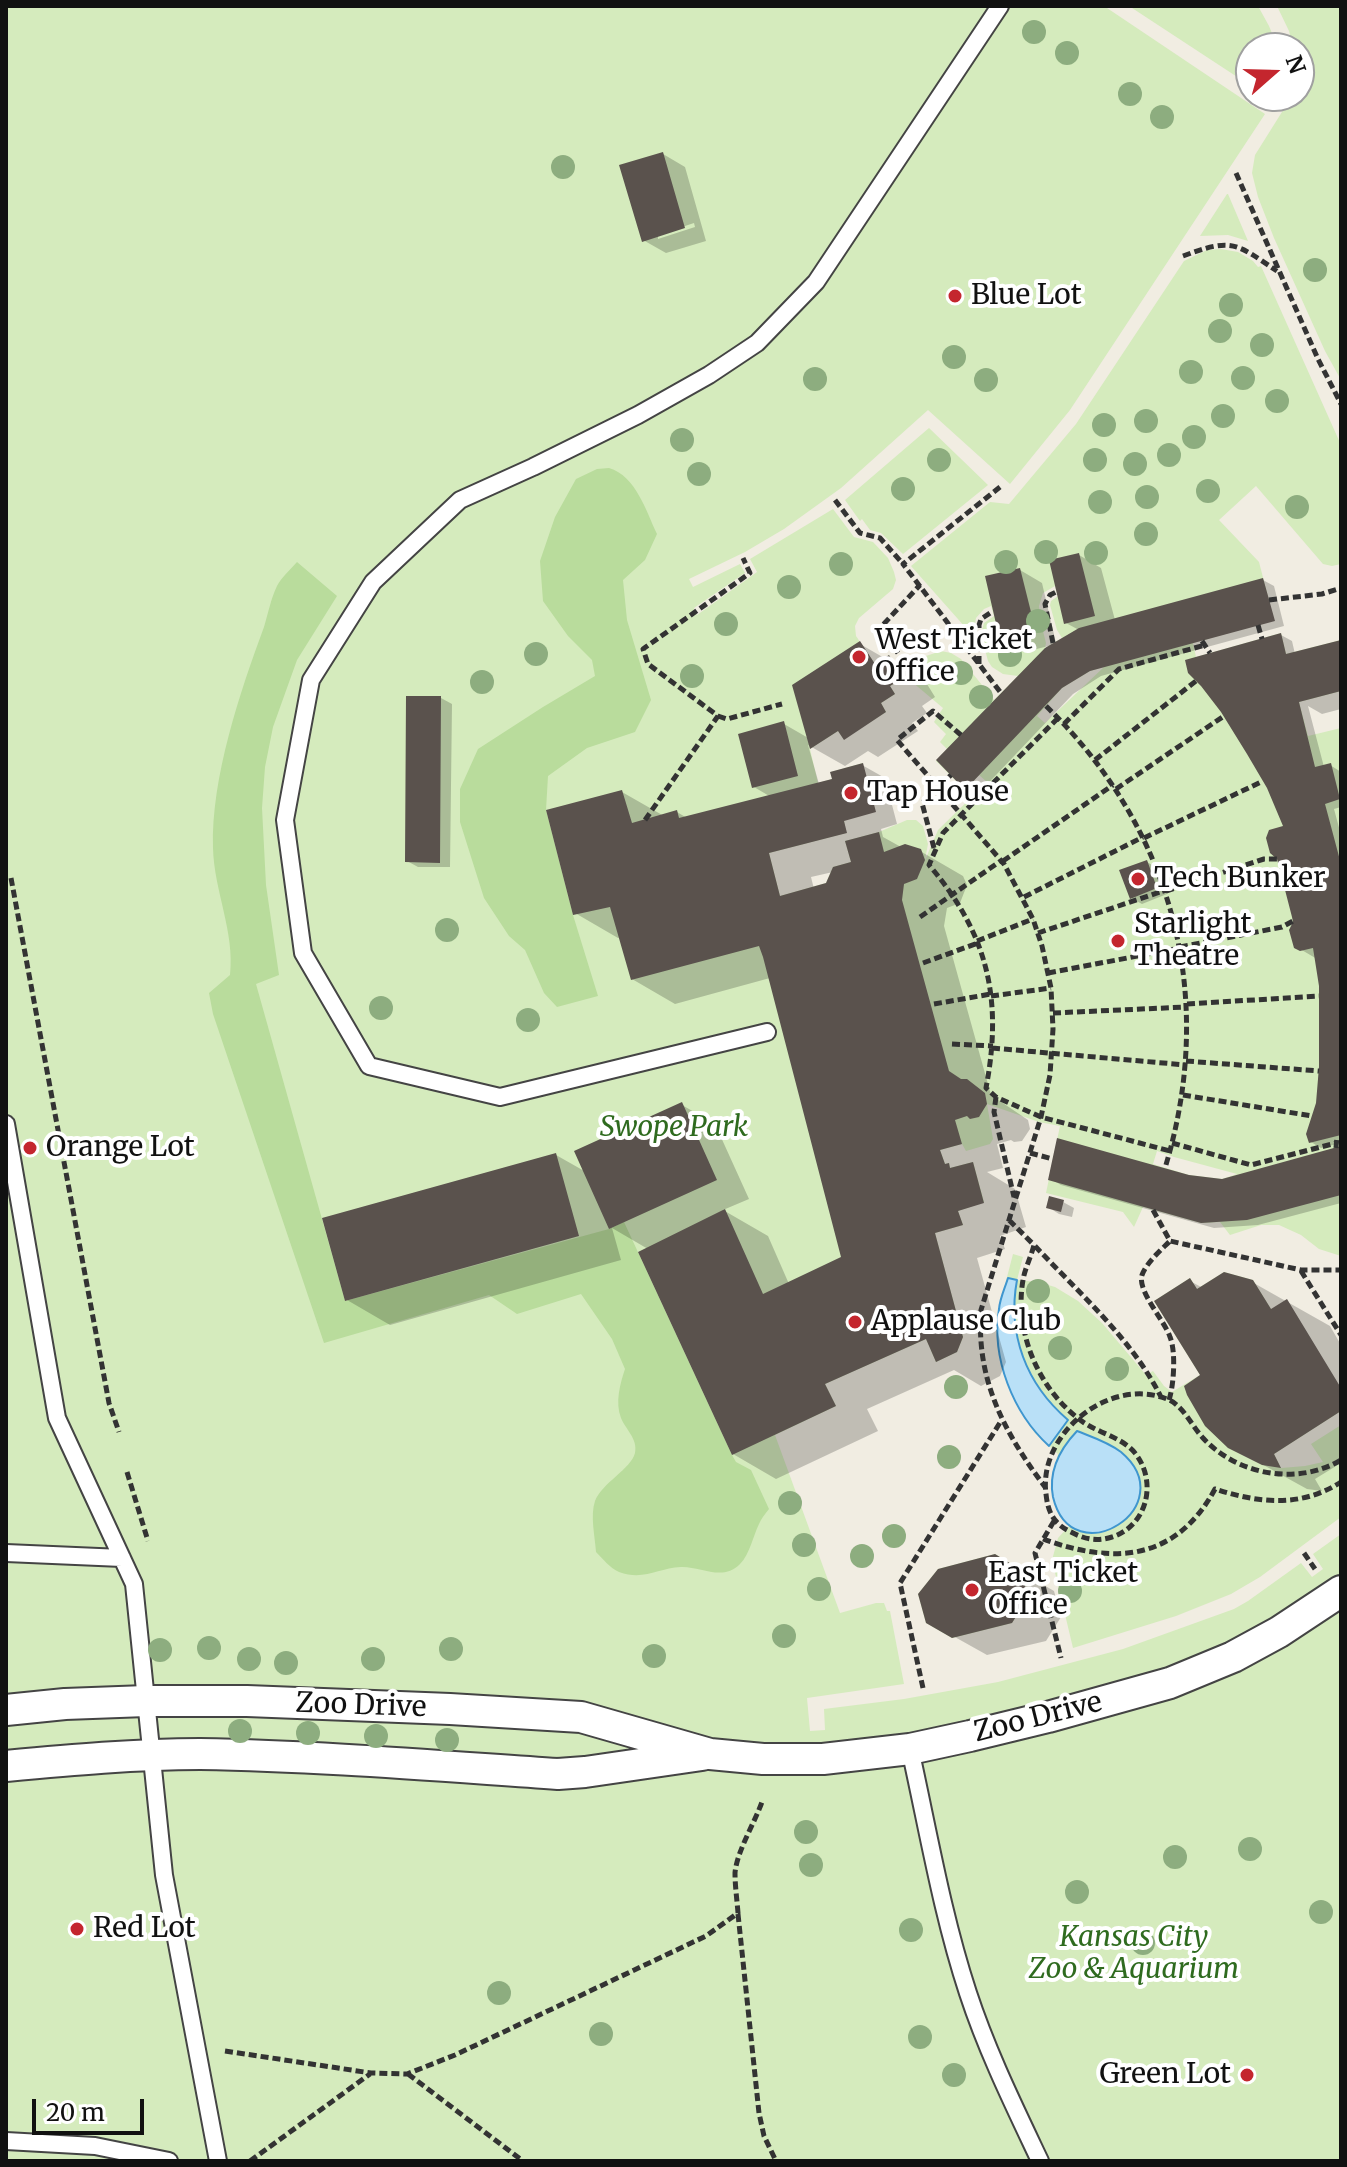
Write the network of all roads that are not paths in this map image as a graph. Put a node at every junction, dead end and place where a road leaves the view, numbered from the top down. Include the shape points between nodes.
1 (1000, 6) edge
2 (767, 1032) dead end
3 (6, 1124) edge
4 (6, 1553) edge
5 (122, 1558) junction
6 (1330, 1582) edge
7 (146, 1701) junction
8 (6, 1710) edge
9 (910, 1749) junction
10 (710, 1754) junction
11 (151, 1756) junction
12 (6, 1766) edge
13 (6, 2141) edge
14 (169, 2161) edge
15 (218, 2161) edge
16 (1040, 2161) edge

1 - 2 lane via 816,282 757,343 638,415 460,500 373,582 311,680 285,820 303,953 369,1066 500,1097
3 - 5 lane via 57,1418
4 - 5 lane
5 - 7 lane via 134,1584
6 - 9 street, Zoo Drive via 1279,1632 1170,1683
7 - 8 street, Zoo Drive
7 - 10 street, Zoo Drive via 581,1717
7 - 11 lane
9 - 10 street, Zoo Drive via 823,1759
9 - 16 lane via 967,1991
10 - 11 street, Zoo Drive via 558,1774 369,1761
11 - 12 street, Zoo Drive
11 - 15 lane via 164,1875
13 - 14 lane via 95,2146

